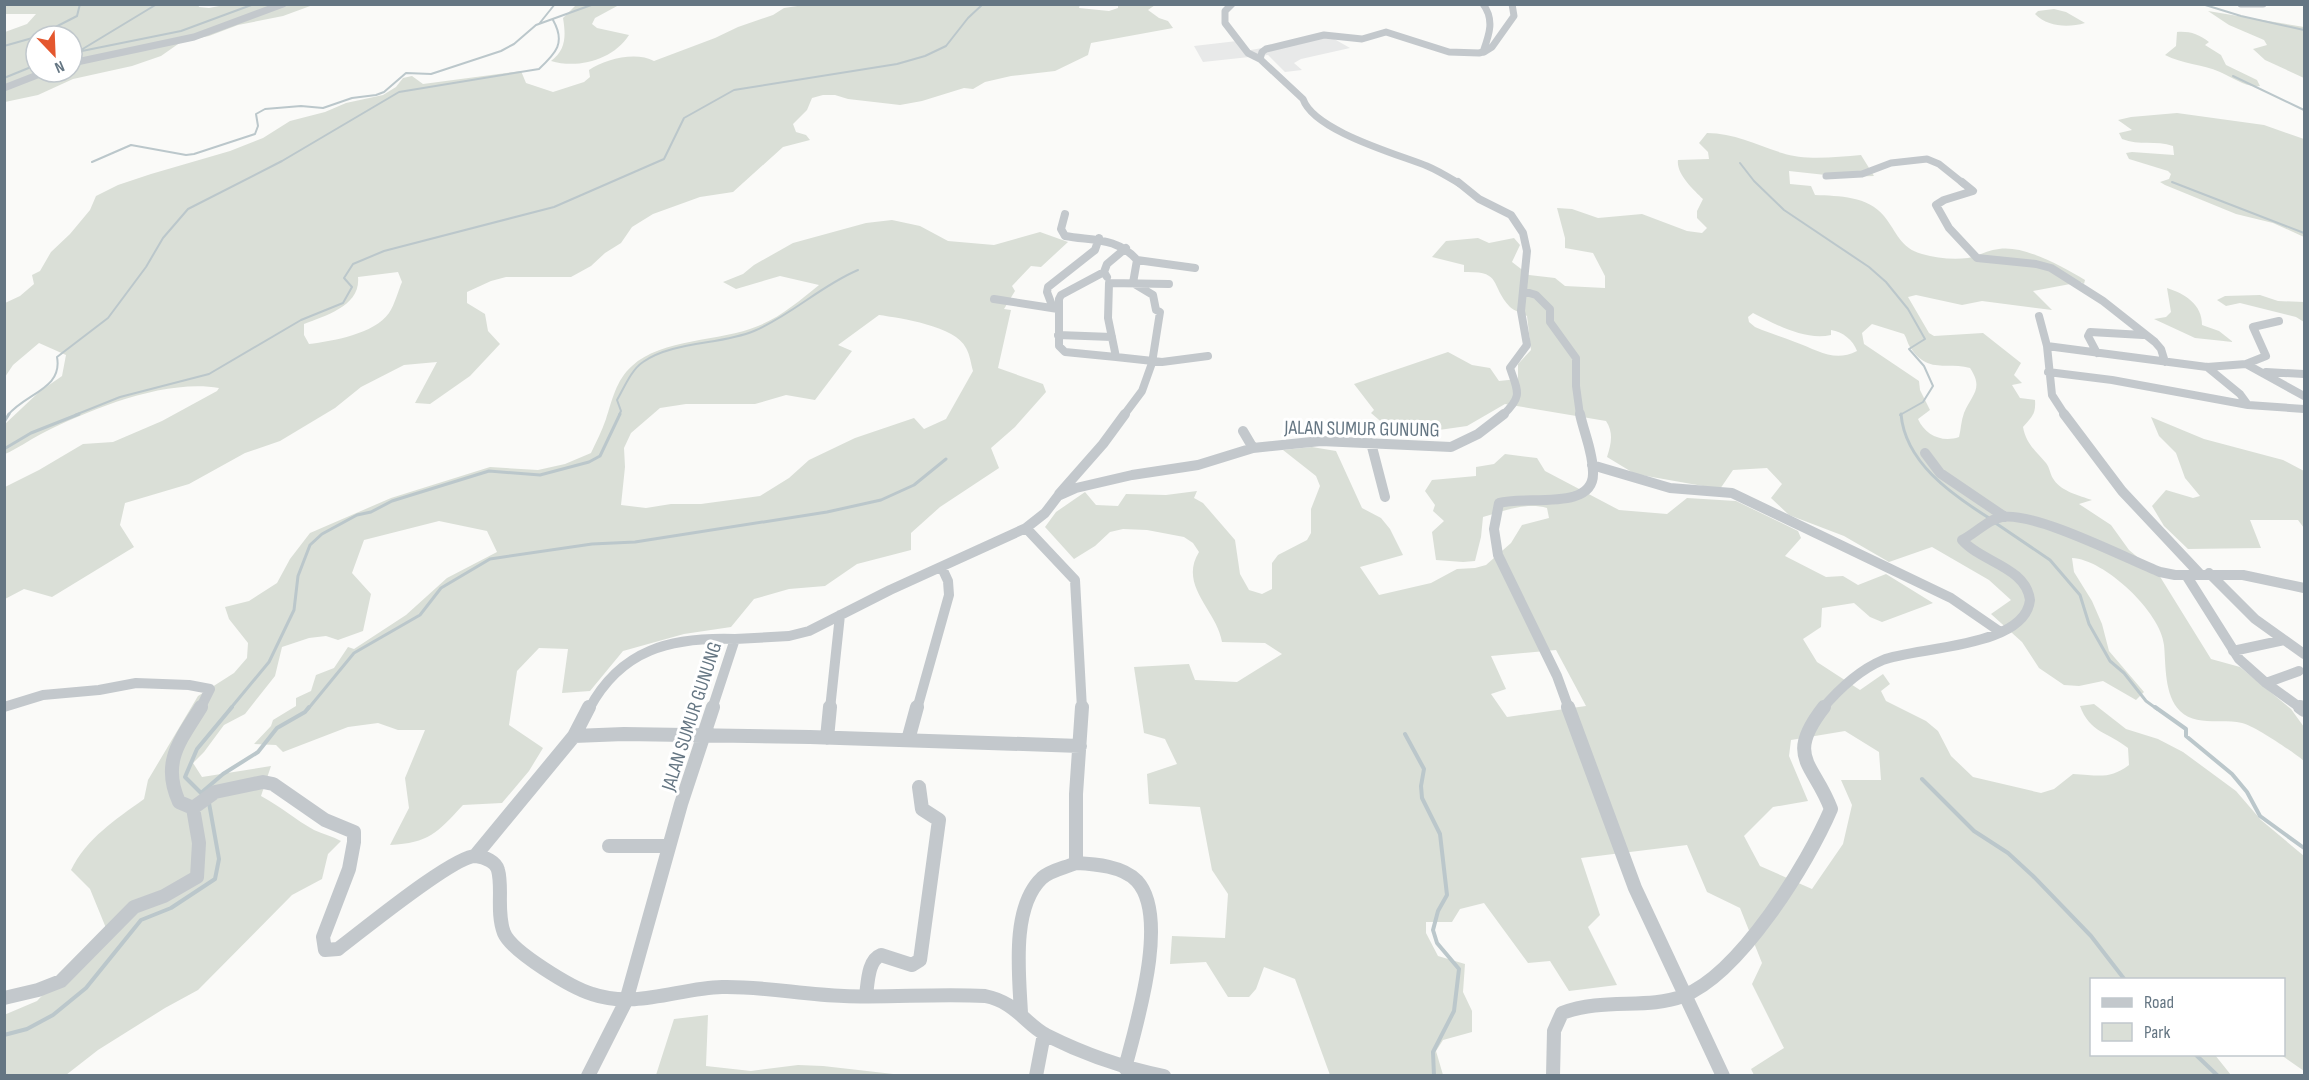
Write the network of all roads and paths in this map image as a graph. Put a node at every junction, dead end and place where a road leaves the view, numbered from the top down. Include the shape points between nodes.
1 (283, 4) edge
2 (1232, 4) edge
3 (1483, 4) edge
4 (1512, 4) edge
5 (2241, 4) edge
6 (2263, 4) edge
7 (1483, 52) junction
8 (1260, 59) junction
9 (84, 60) edge
10 (24, 80) edge
11 (4, 88) edge
12 (1826, 176) dead end
13 (1065, 214) dead end
14 (1099, 238) junction
15 (1126, 248) junction
16 (1137, 260) junction
17 (1195, 268) dead end
18 (1104, 272) junction
19 (1132, 282) junction
20 (1109, 283) junction
21 (1169, 284) dead end
22 (1523, 291) junction
23 (994, 299) dead end
24 (1056, 309) junction
25 (2039, 316) dead end
26 (2279, 321) dead end
27 (1058, 335) junction
28 (2146, 336) junction
29 (1112, 337) junction
30 (2047, 346) junction
31 (2097, 353) junction
32 (1208, 356) dead end
33 (1116, 357) junction
34 (2165, 362) junction
35 (1152, 363) junction
36 (2246, 363) junction
37 (2207, 367) junction
38 (2048, 372) junction
39 (2264, 372) junction
40 (2304, 374) edge
41 (2304, 396) edge
42 (2248, 405) junction
43 (2304, 409) edge
44 (1243, 431) dead end
45 (1371, 443) junction
46 (1253, 448) junction
47 (1925, 453) dead end
48 (1592, 465) junction
49 (1073, 476) junction
50 (1088, 484) junction
51 (1058, 496) junction
52 (1385, 497) dead end
53 (1996, 519) junction
54 (1026, 528) junction
55 (942, 568) junction
56 (2204, 573) junction
57 (2186, 574) junction
58 (2304, 588) edge
59 (840, 615) junction
60 (1999, 631) junction
61 (735, 639) junction
62 (2284, 640) junction
63 (2234, 651) junction
64 (2304, 654) edge
65 (2299, 671) dead end
66 (2266, 683) junction
67 (4, 707) edge
68 (2304, 710) edge
69 (574, 736) junction
70 (702, 737) junction
71 (827, 738) junction
72 (908, 740) junction
73 (1080, 746) junction
74 (919, 787) dead end
75 (197, 805) junction
76 (609, 846) dead end
77 (669, 846) junction
78 (475, 856) junction
79 (1076, 863) junction
80 (866, 995) junction
81 (1686, 996) junction
82 (4, 998) edge
83 (626, 1001) junction
84 (1022, 1014) junction
85 (1044, 1034) junction
86 (1125, 1068) junction
87 (588, 1076) edge
88 (1036, 1076) edge
89 (1164, 1076) edge
90 (1553, 1076) edge
91 (1723, 1076) edge

1 - 9 street via 194,37
2 - 8 street, JALAN SUMUR GUNUNG via 1226,10 1225,22 1248,53
3 - 7 street via 1490,13 1491,27
4 - 7 street via 1514,16 1508,26 1492,47
5 - 6 street
7 - 8 street via 1449,52 1386,32 1362,39 1324,35 1266,49
8 - 22 street, JALAN SUMUR GUNUNG via 1303,99 1306,108 1341,132 1430,167 1511,215 1527,251
10 - 11 street
12 - 28 street via 1862,174 1897,161 1935,161 1973,191 1936,205 1948,228 1974,256 2051,268 2103,301
13 - 14 street via 1061,229 1065,236
14 - 15 street
14 - 24 street via 1095,250 1048,287
15 - 16 street
15 - 18 street via 1107,264
16 - 17 street
16 - 19 street
18 - 20 street
18 - 24 street via 1061,295
19 - 20 street
19 - 21 street
19 - 35 street, JALAN SUMUR GUNUNG via 1138,290 1153,295 1160,312
20 - 29 street
22 - 45 street, JALAN SUMUR GUNUNG via 1521,322 1527,345 1510,369 1519,396 1512,406 1485,428 1451,447
22 - 48 street via 1536,295 1550,309 1550,322 1576,358 1580,412
23 - 24 street
24 - 27 street
25 - 30 street
26 - 36 street via 2253,327 2266,356
27 - 29 street
27 - 33 street via 1060,350 1065,352
28 - 31 street via 2090,332 2088,336
28 - 34 street via 2158,345
29 - 33 street
30 - 31 street
30 - 38 street
31 - 34 street
32 - 35 street
33 - 35 street
34 - 37 street
35 - 49 street, JALAN SUMUR GUNUNG via 1142,391
36 - 37 street
36 - 39 street
37 - 42 street
38 - 42 street
38 - 56 street via 2052,395 2069,422 2122,490
39 - 40 street
39 - 41 street
42 - 43 street
44 - 46 street
45 - 46 street, JALAN SUMUR GUNUNG via 1321,441
45 - 52 street
46 - 50 street, JALAN SUMUR GUNUNG via 1198,465
47 - 53 street via 1940,473
48 - 60 street via 1670,488 1732,493 1951,598
48 - 81 street via 1593,482 1586,494 1573,499 1512,498 1499,503 1493,541 1557,676 1635,888
49 - 50 street
49 - 51 street, JALAN SUMUR GUNUNG
50 - 51 street, JALAN SUMUR GUNUNG
51 - 54 street, JALAN SUMUR GUNUNG
53 - 57 street via 2032,521 2160,572
53 - 60 street via 1962,540 2022,582 2028,592 2030,603 2024,616
54 - 55 street, JALAN SUMUR GUNUNG
54 - 73 street via 1075,580
55 - 59 street, JALAN SUMUR GUNUNG
55 - 72 street via 949,595
56 - 57 street
56 - 58 street via 2243,575
56 - 62 street
57 - 63 street
59 - 61 street, JALAN SUMUR GUNUNG via 789,636
59 - 71 street
60 - 81 street via 1950,648 1883,660 1860,672 1826,702 1803,748 1808,769 1829,800 1829,817 1740,952 1714,978
61 - 69 street via 716,637 674,644 627,661 602,687
61 - 70 street, JALAN SUMUR GUNUNG
62 - 63 street
62 - 64 street
63 - 66 street
65 - 66 street
66 - 68 street
67 - 75 street via 43,695 136,683 210,689 170,766 172,787 179,802
69 - 70 street
69 - 78 street
70 - 71 street
70 - 77 street, JALAN SUMUR GUNUNG
71 - 72 street
72 - 73 street
73 - 79 street
74 - 80 street via 922,809 939,820 920,960 912,965 881,955 876,957
75 - 78 street via 215,792 251,783 273,784 325,820 354,832 350,866 323,937 325,950 338,949 450,866
75 - 82 street via 197,877 134,907 61,981
76 - 77 street
77 - 83 street, JALAN SUMUR GUNUNG
78 - 83 street via 492,861 498,869 498,903 509,940 560,981 603,998
79 - 84 street via 1043,877 1030,892 1019,955
79 - 86 street via 1117,871 1137,881 1150,910 1152,936 1143,994
80 - 83 street via 720,987
80 - 84 street via 985,996 996,998
81 - 90 street via 1598,1003 1562,1013 1554,1031
81 - 91 street
83 - 87 street, JALAN SUMUR GUNUNG
84 - 85 street
85 - 86 street
85 - 88 street
86 - 89 street

